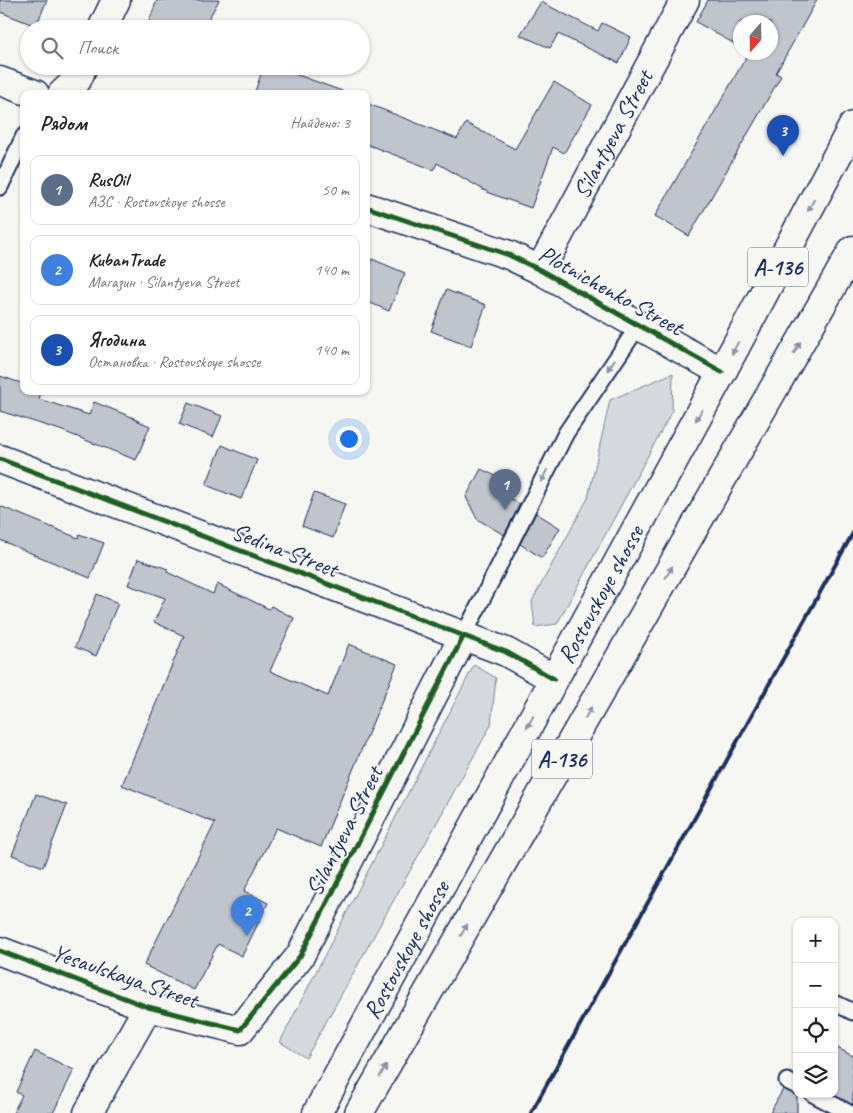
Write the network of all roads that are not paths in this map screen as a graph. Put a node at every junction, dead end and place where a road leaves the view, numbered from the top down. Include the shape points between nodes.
1 (116, 0) edge
2 (683, 1) edge
3 (106, 20) edge
4 (79, 75) edge
5 (0, 81) edge
6 (24, 90) edge
7 (66, 90) edge
8 (853, 126) edge
9 (20, 144) edge
10 (0, 187) edge
11 (370, 208) edge
12 (853, 250) edge
13 (540, 270) junction
14 (639, 325) junction
15 (722, 372) junction
16 (0, 459) edge
17 (463, 637) junction
18 (554, 679) junction
19 (0, 951) edge
20 (838, 1004) dead end
21 (148, 1007) junction
22 (853, 1012) edge
23 (240, 1030) joint
24 (821, 1098) edge
25 (88, 1113) edge
26 (317, 1113) edge
27 (359, 1113) edge
28 (849, 1113) edge

1 - 3 main road
2 - 13 main road, Silantyeva Street
4 - 7 main road
5 - 6 main road
8 -> 15 main road, Rostovskoye shosse / А-136
9 - 10 lane
11 - 13 main road, Plotnichenko Street via 509,255
27 -> 12 main road, Rostovskoye shosse / А-136
13 - 14 main road, Plotnichenko Street
14 - 15 main road, Plotnichenko Street
14 -> 17 lane via 566,432
15 -> 18 main road, Rostovskoye shosse / А-136
16 - 17 main road, Sedina Street
17 - 18 main road, Sedina Street via 506,652
17 - 23 main road, Silantyeva Street via 300,956
18 -> 26 main road, Rostovskoye shosse / А-136
19 - 21 main road, Yesaulskaya Street
20 - 22 lane
21 - 23 main road, Yesaulskaya Street
21 - 25 main road
24 - 28 lane

